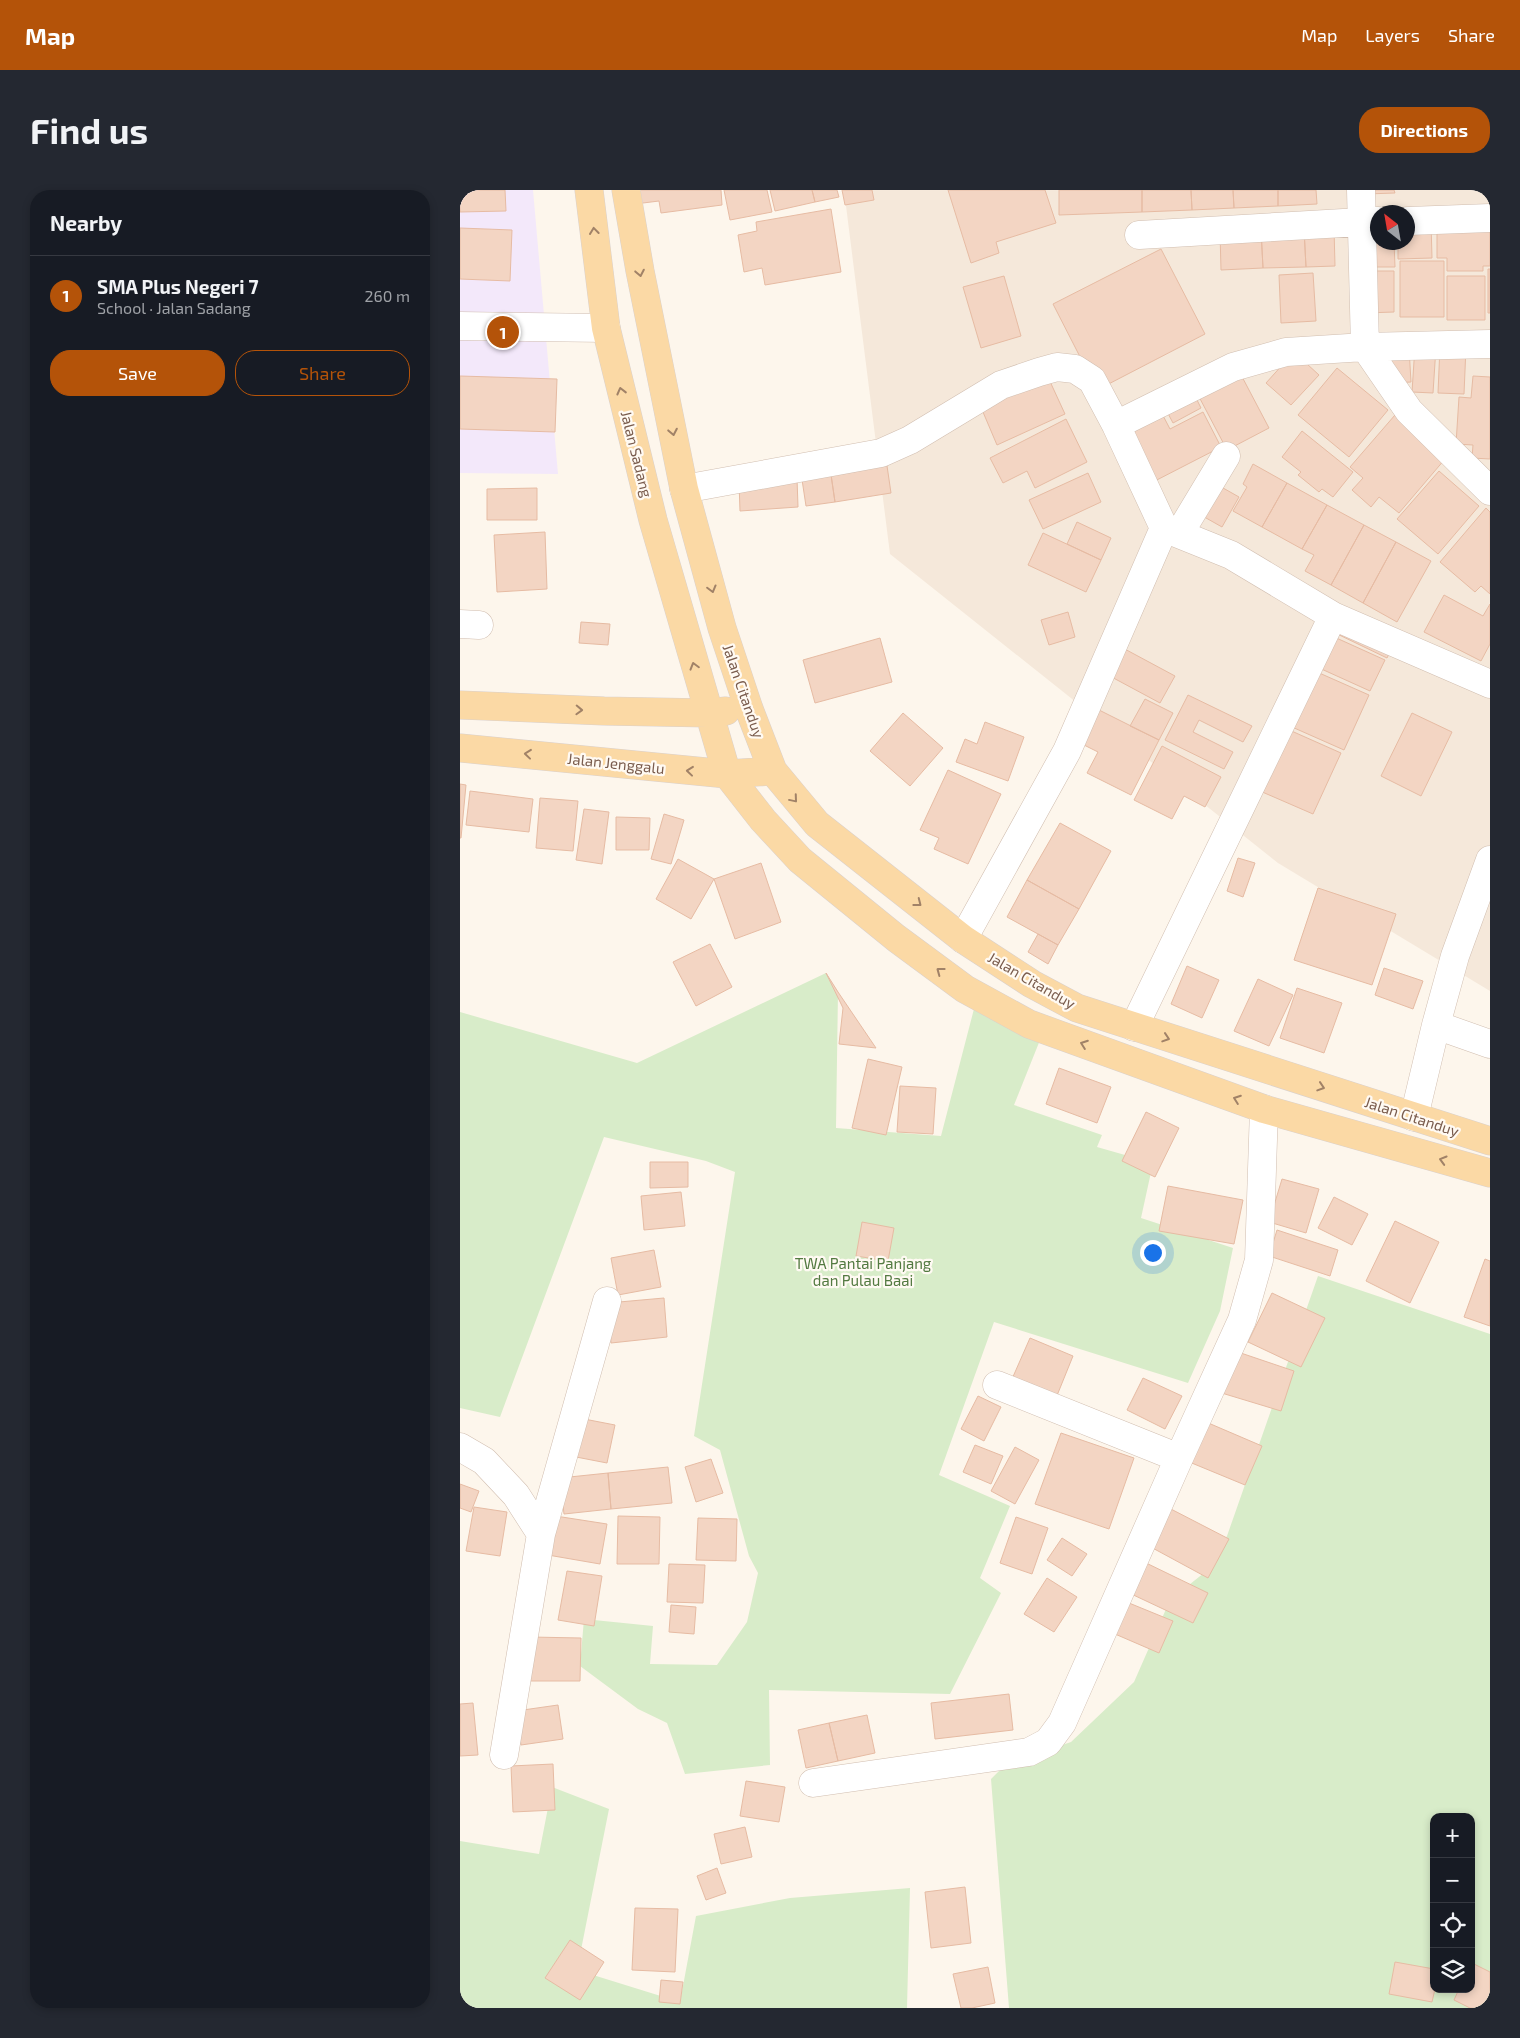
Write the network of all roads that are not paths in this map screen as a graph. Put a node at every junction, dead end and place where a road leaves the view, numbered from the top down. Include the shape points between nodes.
1 (588, 190) edge
2 (626, 190) edge
3 (1361, 190) edge
4 (1490, 218) edge
5 (1415, 221) edge
6 (1369, 222) edge
7 (1139, 235) dead end
8 (460, 326) edge
9 (606, 328) junction
10 (1490, 344) edge
11 (1365, 347) junction
12 (1116, 425) junction
13 (1226, 456) dead end
14 (684, 489) junction
15 (1490, 491) edge
16 (1171, 531) junction
17 (1333, 616) junction
18 (1490, 684) edge
19 (460, 705) edge
20 (749, 709) junction
21 (708, 713) junction
22 (460, 748) edge
23 (773, 771) junction
24 (727, 774) junction
25 (1490, 860) edge
26 (963, 939) junction
27 (1436, 1025) junction
28 (1134, 1027) junction
29 (1490, 1044) edge
30 (1264, 1109) junction
31 (1414, 1117) junction
32 (1490, 1141) edge
33 (1490, 1173) edge
34 (607, 1301) dead end
35 (996, 1385) dead end
36 (460, 1447) edge
37 (1179, 1458) junction
38 (541, 1534) junction
39 (504, 1755) dead end
40 (812, 1783) dead end

9 -> 1 main road, Jalan Sadang
2 -> 14 main road, Jalan Citanduy
3 - 6 street
4 - 5 street
6 - 7 street
6 - 11 street
8 - 9 street
21 -> 9 main road, Jalan Sadang via 653,520
10 - 11 street
11 - 12 street via 1286,352 1233,367
11 - 15 street via 1409,411
12 - 14 street via 1092,380 1075,369 1057,367 1001,385 910,440 881,453
12 - 16 street
13 - 16 street
14 -> 20 main road, Jalan Citanduy via 722,628
16 - 17 street via 1231,555
16 - 26 street via 1067,751
17 - 18 street
17 - 28 street
19 -> 21 main road
20 - 21 main road
20 - 23 main road, Jalan Citanduy
21 - 24 main road
24 -> 22 main road, Jalan Jenggalu
23 - 24 main road, Jalan Jenggalu
23 -> 26 main road, Jalan Citanduy via 817,824
30 -> 24 main road via 1029,1024 966,990 800,860
25 - 27 street via 1455,956
26 - 28 main road, Jalan Citanduy via 1032,984 1077,1008
27 - 29 street
27 - 31 street
28 -> 31 main road, Jalan Citanduy
33 -> 30 main road
30 - 37 street via 1259,1260 1242,1320
31 - 32 main road, Jalan Citanduy
34 - 38 street
35 - 37 street
36 - 38 street via 484,1461 516,1494
37 - 40 street via 1062,1723 1048,1742 1028,1752
38 - 39 street

